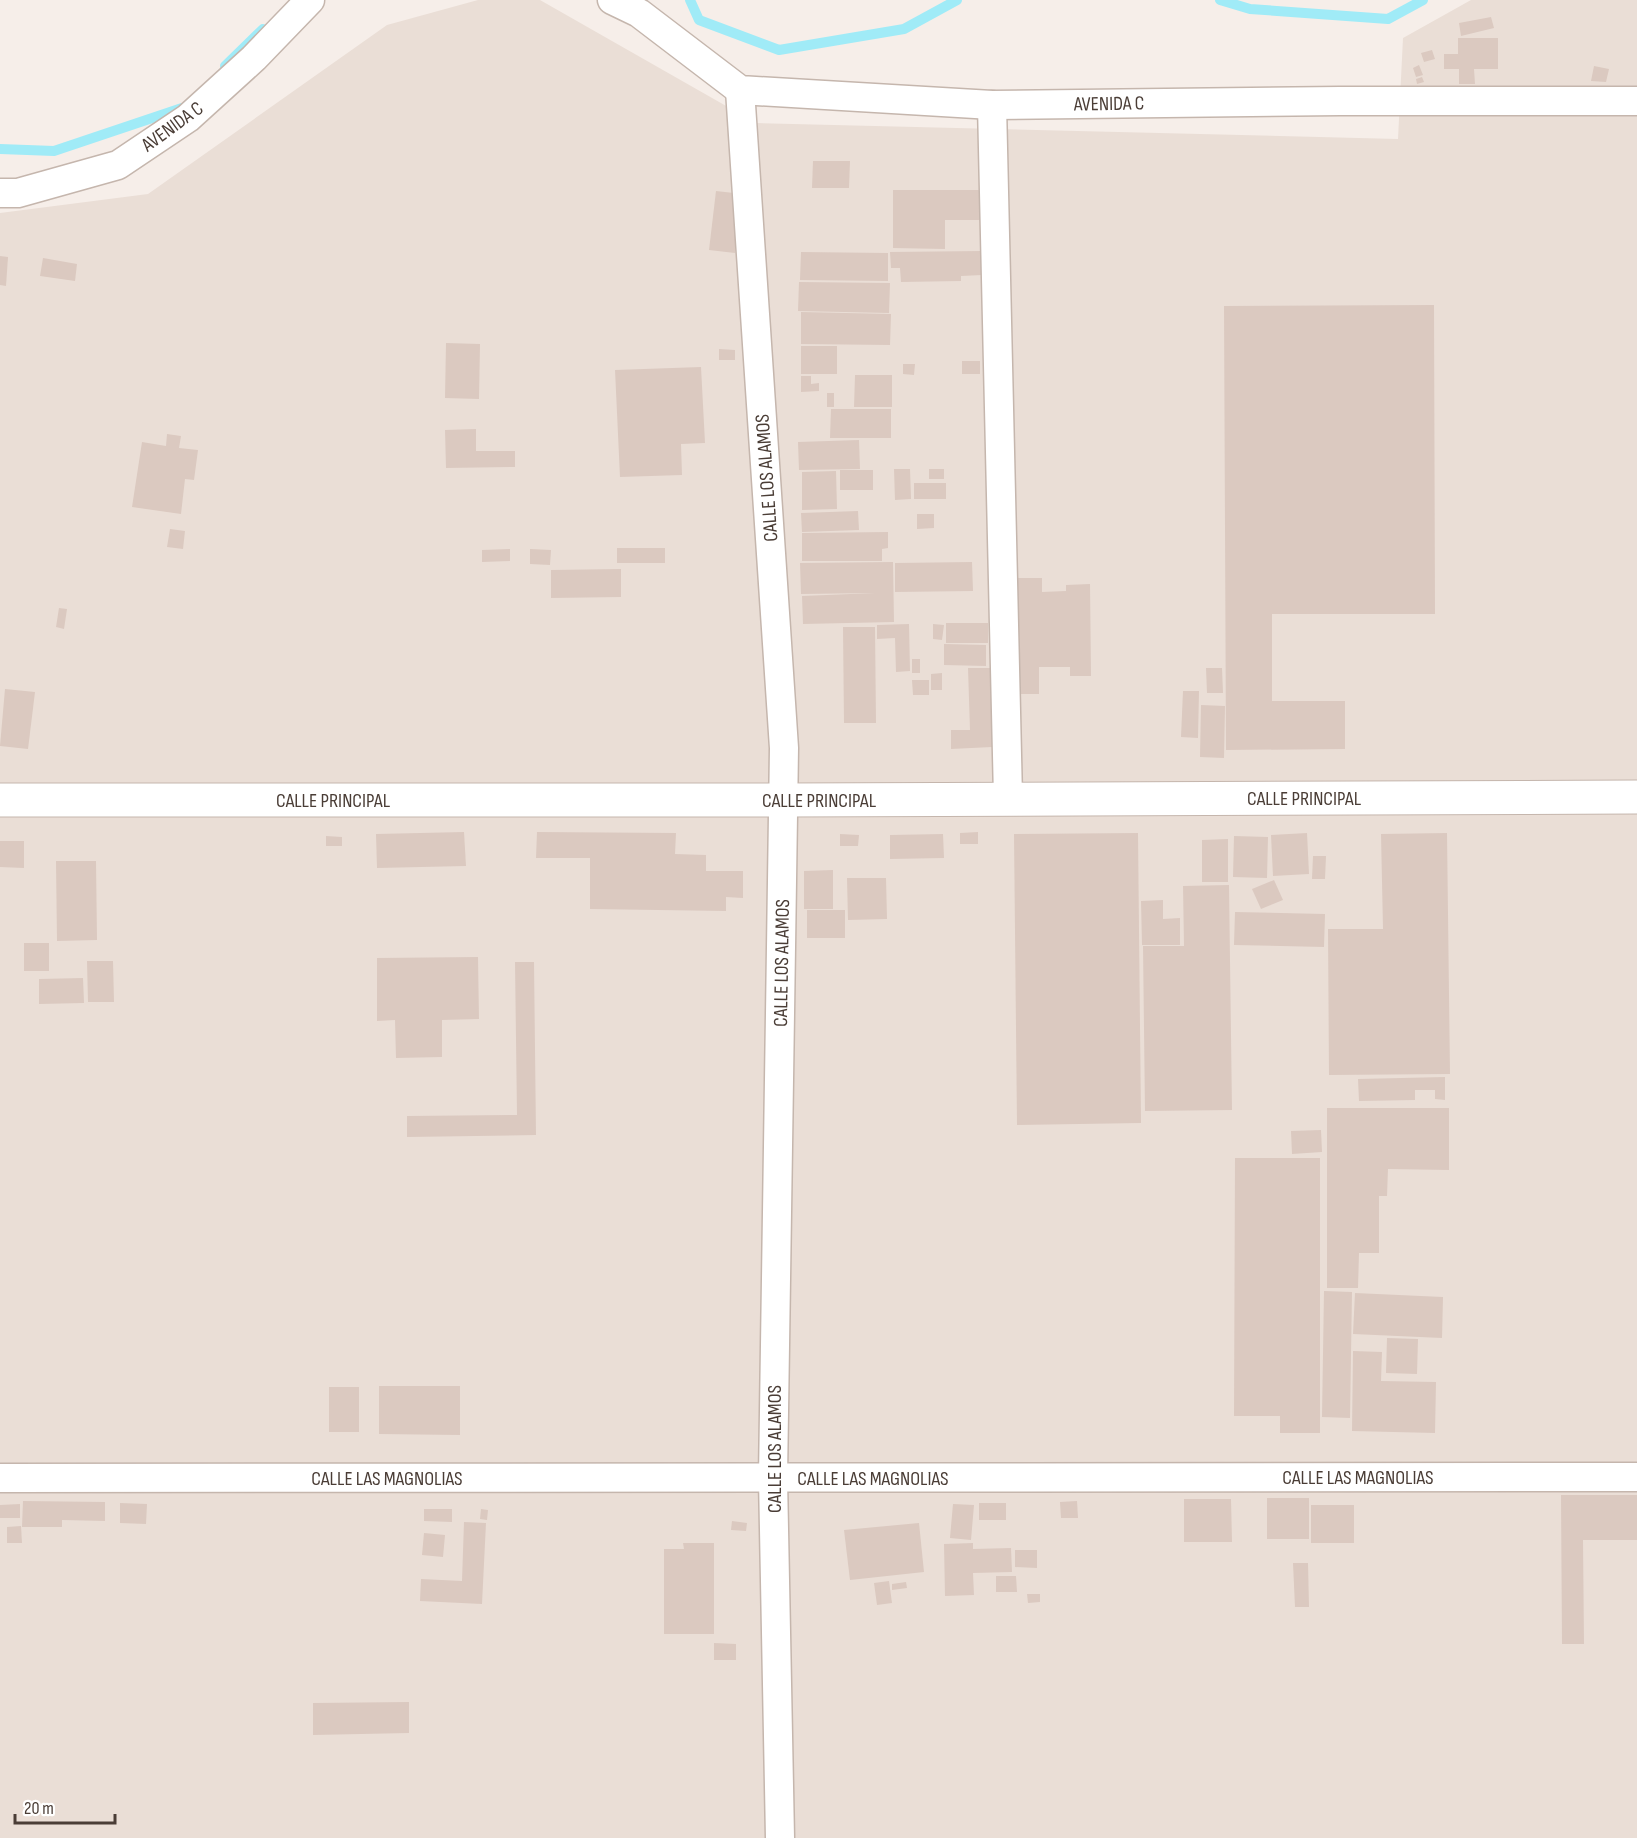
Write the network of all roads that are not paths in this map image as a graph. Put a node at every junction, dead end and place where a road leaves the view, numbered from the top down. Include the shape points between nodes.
1 (310, 0) edge
2 (612, 0) edge
3 (740, 90) junction
4 (1637, 101) edge
5 (992, 105) junction
6 (0, 193) edge
7 (1637, 797) edge
8 (1008, 798) junction
9 (0, 800) edge
10 (784, 800) junction
11 (1637, 1477) edge
12 (0, 1478) edge
13 (773, 1478) junction
14 (780, 1838) edge

1 - 6 street, AVENIDA C via 188,118 118,165 18,193
2 - 3 street via 639,13
3 - 5 street, AVENIDA C
3 - 10 street, CALLE LOS ALAMOS via 784,747
4 - 5 street, AVENIDA C
5 - 8 street
7 - 8 street, CALLE PRINCIPAL
8 - 10 street, CALLE PRINCIPAL
9 - 10 street, CALLE PRINCIPAL
10 - 13 street, CALLE LOS ALAMOS
11 - 13 street, CALLE LAS MAGNOLIAS
12 - 13 street, CALLE LAS MAGNOLIAS
13 - 14 street, CALLE LOS ALAMOS

